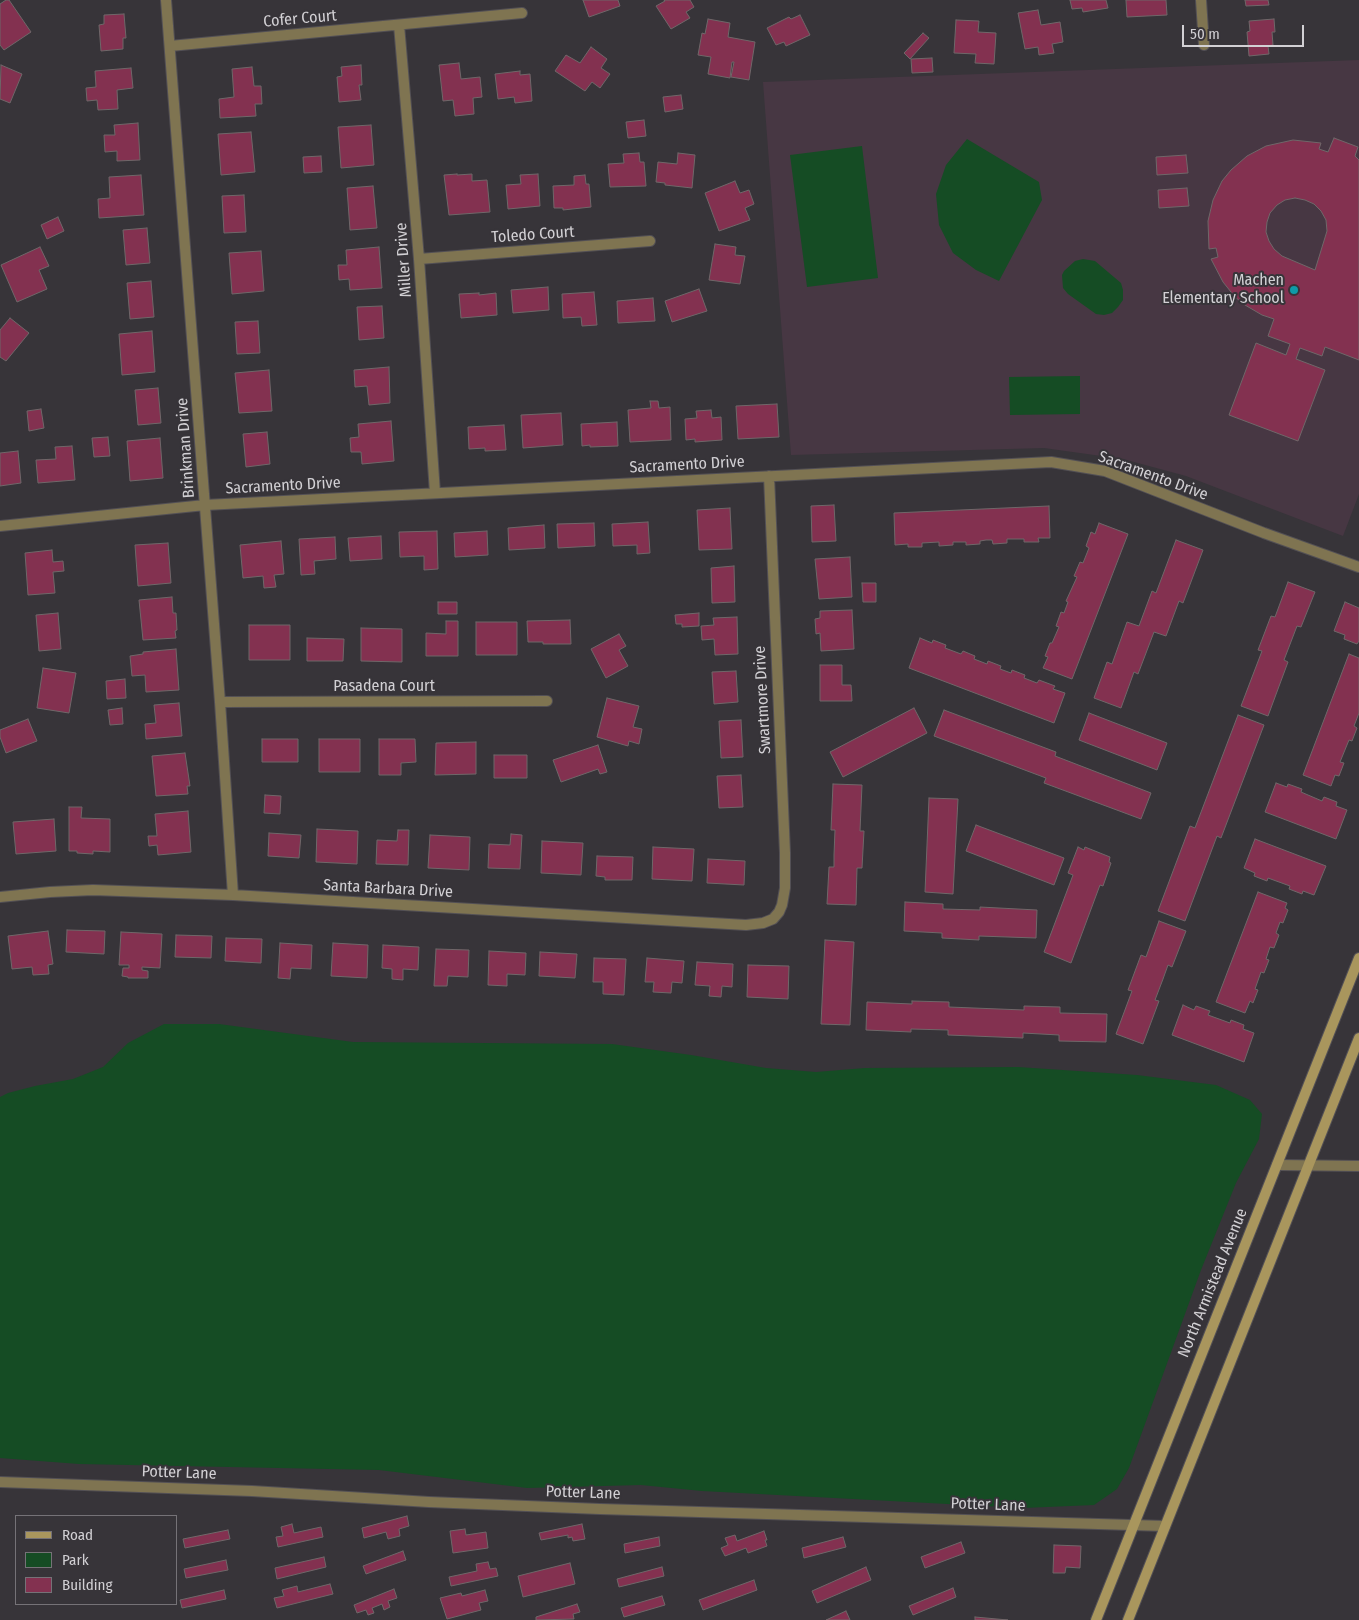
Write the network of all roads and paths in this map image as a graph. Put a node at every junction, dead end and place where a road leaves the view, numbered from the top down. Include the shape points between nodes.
1 (166, 0) edge
2 (1201, 0) edge
3 (522, 13) dead end
4 (399, 25) junction
5 (170, 46) junction
6 (1204, 46) dead end
7 (650, 241) dead end
8 (419, 259) junction
9 (768, 476) junction
10 (435, 493) junction
11 (205, 505) junction
12 (0, 526) edge
13 (1359, 567) edge
14 (547, 701) dead end
15 (220, 702) junction
16 (233, 894) junction
17 (0, 897) edge
18 (773, 919) joint
19 (1359, 958) edge
20 (1359, 1038) edge
21 (1277, 1165) junction
22 (1309, 1166) junction
23 (1359, 1166) edge
24 (0, 1482) edge
25 (1134, 1525) junction
26 (1166, 1526) junction
27 (1096, 1620) edge
28 (1128, 1620) edge

1 - 5 street, Brinkman Drive
2 - 6 street
3 - 4 street, Cofer Court
4 - 5 street, Cofer Court
4 - 8 street, Miller Drive
5 - 11 street, Brinkman Drive
7 - 8 street, Toledo Court
8 - 10 street, Miller Drive
9 - 10 street, Sacramento Drive
9 - 13 street, Sacramento Drive via 1051,462 1105,471
9 - 18 street, Swartmore Drive via 785,852 782,905
10 - 11 street, Sacramento Drive
11 - 12 street, Sacramento Drive
11 - 15 street, Brinkman Drive
14 - 15 street, Pasadena Court
15 - 16 street, Brinkman Drive
16 - 17 street, Santa Barbara Drive via 93,890
16 - 18 street, Santa Barbara Drive via 746,925
19 - 21 main road, North Armistead Avenue
20 - 22 main road
21 - 22 street
21 - 25 main road, North Armistead Avenue
22 - 23 street
22 - 26 main road
24 - 25 street, Potter Lane via 571,1508
25 - 26 street, Potter Lane
25 - 27 main road, North Armistead Avenue
26 - 28 main road

